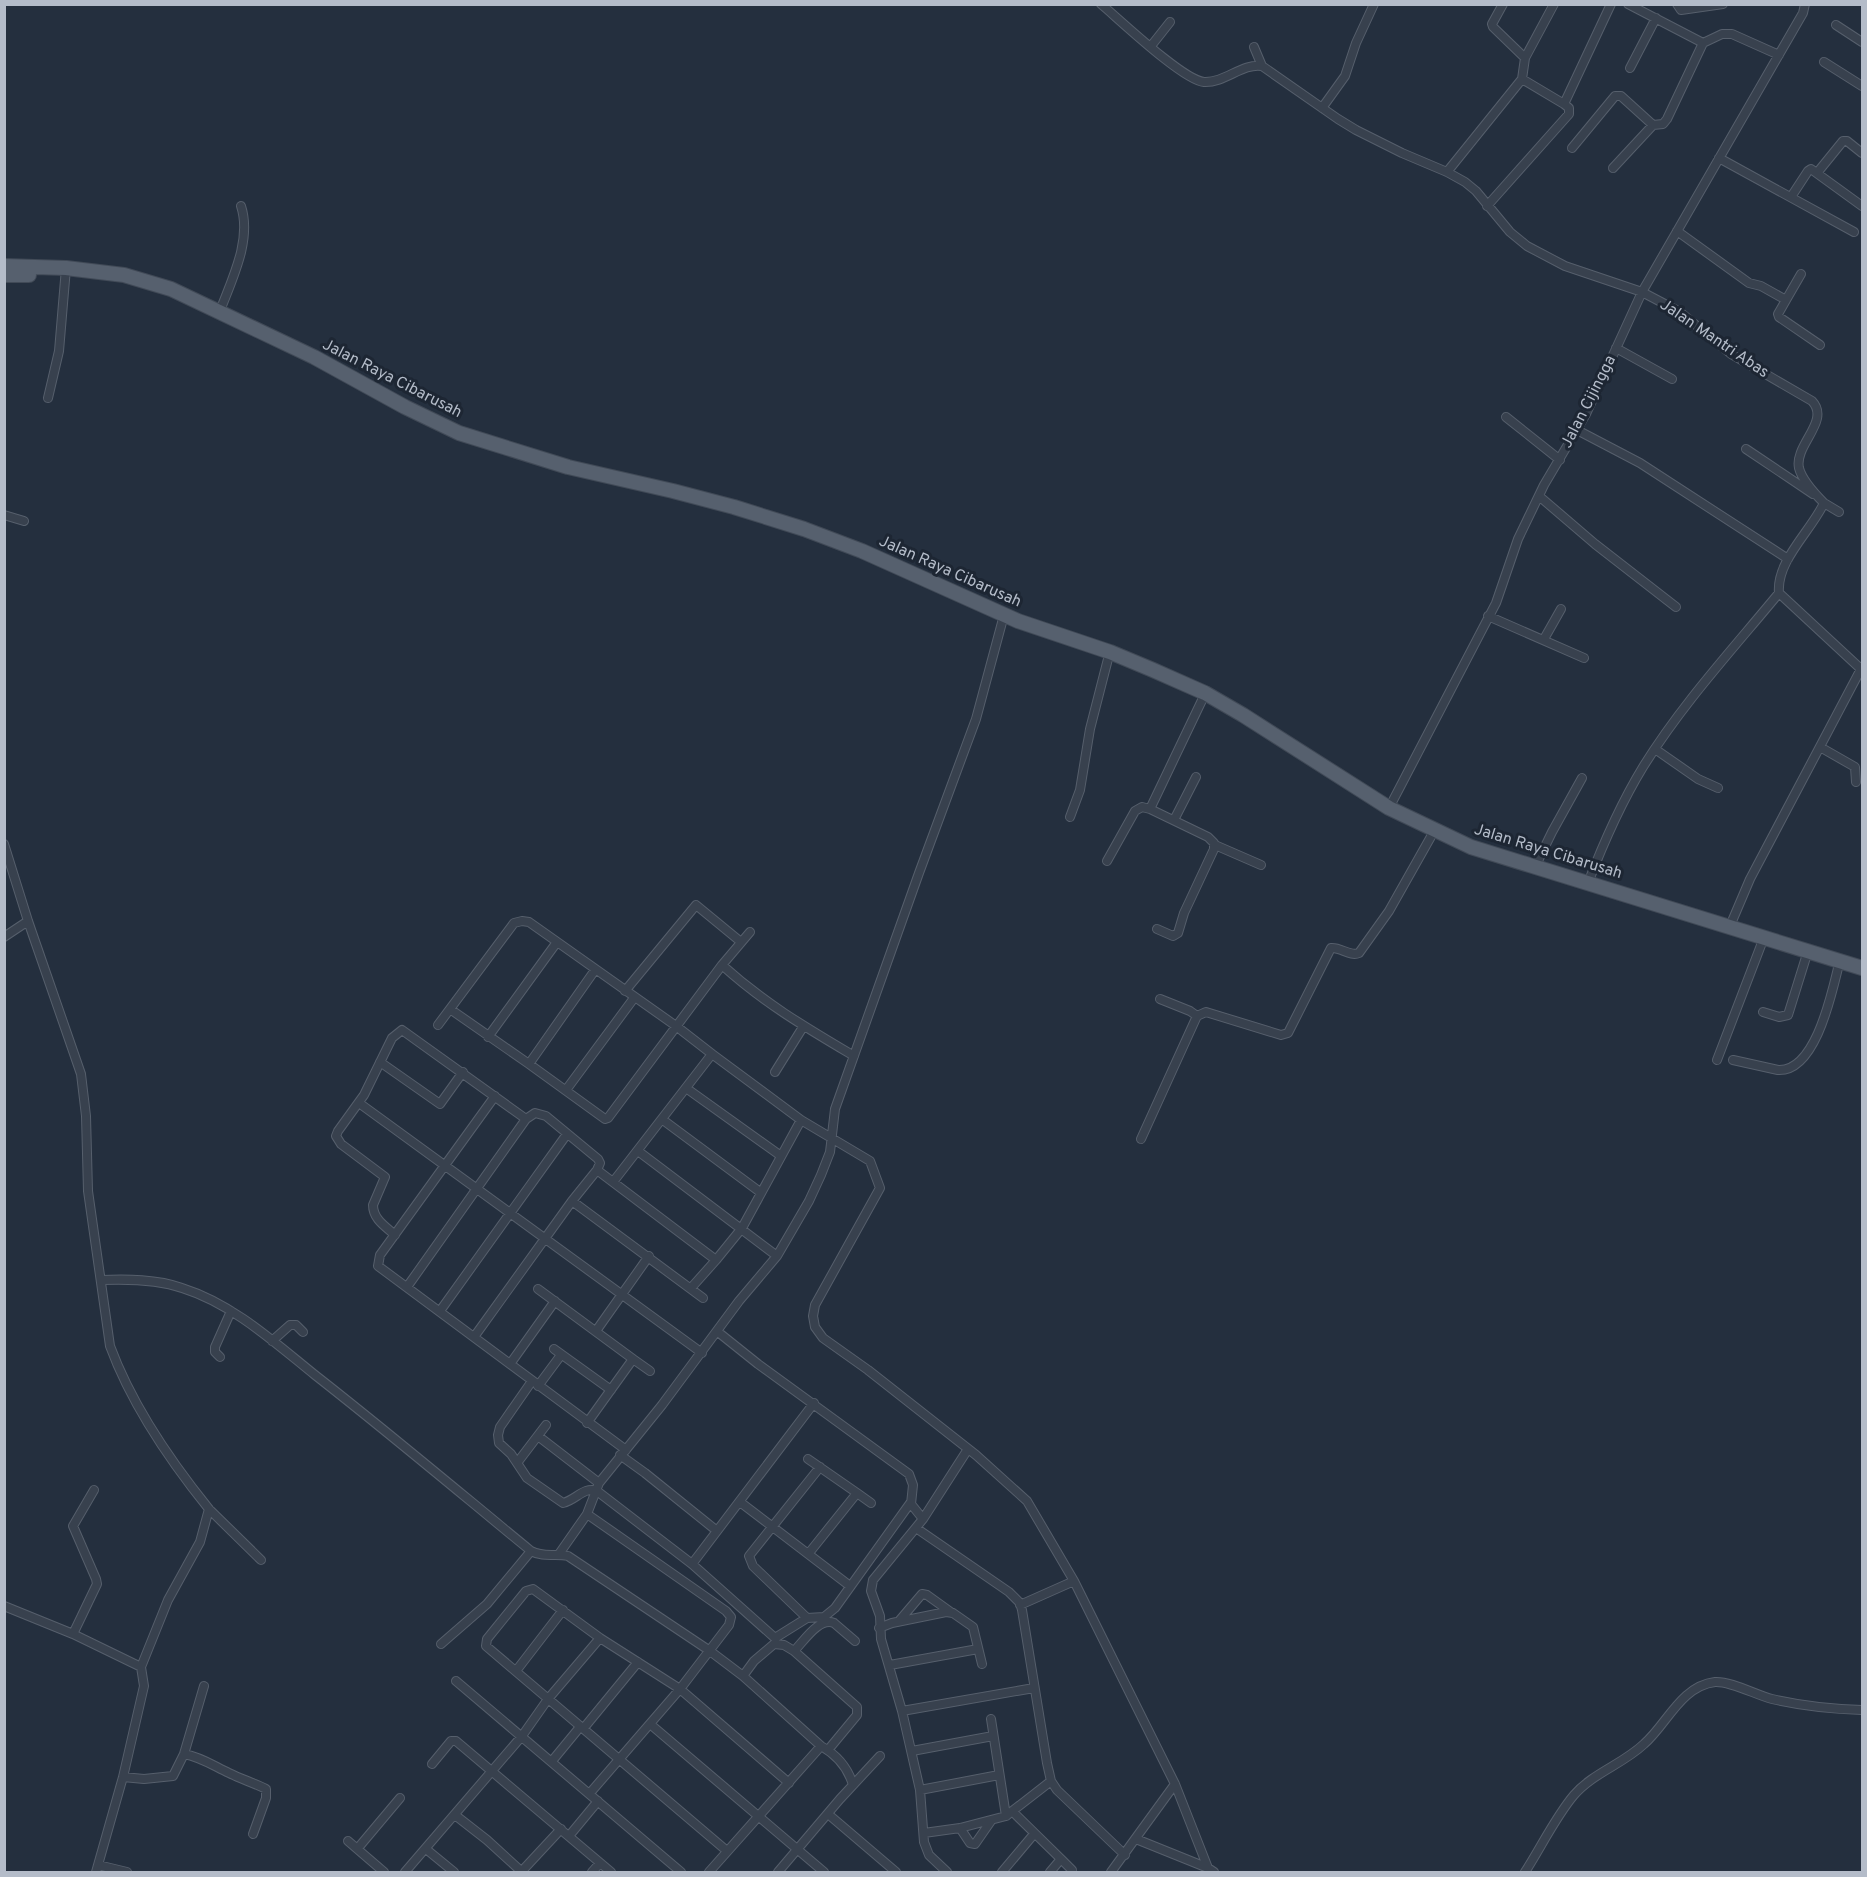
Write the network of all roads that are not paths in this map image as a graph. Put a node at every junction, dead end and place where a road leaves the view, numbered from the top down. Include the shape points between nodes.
1 (1101, 4) edge
2 (1374, 4) edge
3 (1503, 4) edge
4 (1554, 4) edge
5 (1611, 4) edge
6 (1628, 4) edge
7 (1677, 4) edge
8 (1723, 4) edge
9 (1802, 7) edge
10 (1656, 18) junction
11 (1170, 22) dead end
12 (1836, 25) dead end
13 (1863, 42) edge
14 (1703, 43) junction
15 (1151, 46) junction
16 (1254, 47) dead end
17 (1779, 55) junction
18 (1525, 58) junction
19 (1824, 62) dead end
20 (1262, 66) junction
21 (1630, 68) dead end
22 (1522, 79) junction
23 (1863, 86) edge
24 (1564, 104) junction
25 (1322, 108) junction
26 (1653, 125) junction
27 (1572, 148) dead end
28 (1863, 153) edge
29 (1719, 158) junction
30 (1613, 168) dead end
31 (1447, 172) junction
32 (1817, 173) junction
33 (1791, 197) junction
34 (241, 206) dead end
35 (1487, 206) junction
36 (1863, 206) edge
37 (1677, 231) junction
38 (1854, 232) dead end
39 (4, 266) edge
40 (67, 272) junction
41 (1802, 274) dead end
42 (4, 275) edge
43 (1642, 292) junction
44 (1786, 300) junction
45 (220, 311) junction
46 (1820, 345) dead end
47 (1616, 348) junction
48 (1672, 379) dead end
49 (48, 398) dead end
50 (1506, 417) dead end
51 (1578, 429) junction
52 (1746, 449) dead end
53 (1560, 460) junction
54 (1539, 496) junction
55 (1821, 500) junction
56 (1839, 512) dead end
57 (4, 515) edge
58 (24, 521) dead end
59 (1788, 559) junction
60 (1779, 593) junction
61 (1676, 607) dead end
62 (1561, 609) dead end
63 (1488, 616) junction
64 (1004, 617) junction
65 (1041, 632) junction
66 (1544, 639) junction
67 (1109, 655) junction
68 (1584, 658) dead end
69 (1862, 668) edge
70 (1204, 696) junction
71 (1821, 747) junction
72 (1655, 749) junction
73 (1196, 777) dead end
74 (1582, 778) dead end
75 (1856, 782) dead end
76 (1718, 788) dead end
77 (1150, 809) junction
78 (1388, 809) junction
79 (1070, 817) dead end
80 (1174, 820) junction
81 (1433, 833) junction
82 (4, 844) edge
83 (1215, 845) junction
84 (1107, 861) dead end
85 (1261, 865) dead end
86 (1535, 867) junction
87 (8, 872) edge
88 (1588, 883) junction
89 (28, 921) junction
90 (1730, 926) junction
91 (1157, 929) dead end
92 (750, 932) dead end
93 (4, 937) edge
94 (1763, 939) junction
95 (557, 942) junction
96 (741, 942) junction
97 (1808, 954) junction
98 (1839, 964) junction
99 (722, 965) junction
100 (595, 970) junction
101 (1863, 970) edge
102 (625, 991) junction
103 (634, 998) junction
104 (1160, 999) dead end
105 (450, 1009) junction
106 (1763, 1012) dead end
107 (1197, 1016) junction
108 (438, 1025) dead end
109 (676, 1026) junction
110 (803, 1028) junction
111 (488, 1037) junction
112 (712, 1054) junction
113 (854, 1056) junction
114 (1717, 1060) dead end
115 (1733, 1060) dead end
116 (380, 1062) junction
117 (529, 1064) junction
118 (463, 1072) junction
119 (775, 1072) dead end
120 (686, 1088) junction
121 (566, 1090) junction
122 (495, 1096) junction
123 (359, 1103) junction
124 (526, 1119) junction
125 (663, 1120) junction
126 (801, 1120) junction
127 (567, 1134) junction
128 (832, 1139) junction
129 (1141, 1139) dead end
130 (638, 1151) junction
131 (781, 1156) junction
132 (446, 1165) junction
133 (597, 1170) junction
134 (613, 1182) junction
135 (478, 1189) junction
136 (760, 1192) junction
137 (572, 1201) junction
138 (510, 1211) junction
139 (742, 1228) junction
140 (395, 1235) junction
141 (545, 1238) junction
142 (777, 1256) junction
143 (649, 1257) junction
144 (717, 1260) junction
145 (100, 1280) junction
146 (407, 1287) junction
147 (691, 1288) junction
148 (538, 1289) dead end
149 (623, 1295) junction
150 (703, 1298) dead end
151 (555, 1301) junction
152 (231, 1311) junction
153 (440, 1311) junction
154 (596, 1331) junction
155 (303, 1332) dead end
156 (718, 1332) junction
157 (474, 1337) junction
158 (272, 1341) junction
159 (702, 1353) junction
160 (220, 1357) dead end
161 (633, 1359) junction
162 (510, 1364) junction
163 (650, 1371) dead end
164 (535, 1383) junction
165 (611, 1390) junction
166 (814, 1403) junction
167 (587, 1423) junction
168 (546, 1425) dead end
169 (538, 1436) junction
170 (968, 1449) junction
171 (623, 1453) junction
172 (808, 1459) dead end
173 (517, 1463) junction
174 (820, 1467) junction
175 (598, 1487) junction
176 (94, 1490) dead end
177 (857, 1493) junction
178 (740, 1502) junction
179 (911, 1502) junction
180 (871, 1503) dead end
181 (209, 1509) junction
182 (587, 1514) junction
183 (923, 1519) junction
184 (774, 1527) junction
185 (916, 1528) junction
186 (717, 1531) junction
187 (531, 1551) junction
188 (809, 1553) junction
189 (559, 1554) junction
190 (261, 1560) dead end
191 (692, 1564) junction
192 (1074, 1581) junction
193 (850, 1586) junction
194 (1020, 1605) junction
195 (4, 1606) edge
196 (562, 1610) junction
197 (953, 1613) junction
198 (807, 1618) junction
199 (899, 1621) junction
200 (879, 1628) junction
201 (73, 1634) junction
202 (600, 1638) junction
203 (855, 1641) dead end
204 (441, 1644) dead end
205 (978, 1649) junction
206 (710, 1651) junction
207 (794, 1652) junction
208 (638, 1662) junction
209 (982, 1664) dead end
210 (890, 1665) junction
211 (141, 1667) junction
212 (516, 1671) junction
213 (743, 1676) junction
214 (456, 1681) dead end
215 (204, 1686) dead end
216 (1034, 1688) junction
217 (680, 1689) junction
218 (548, 1699) junction
219 (1863, 1710) edge
220 (902, 1711) junction
221 (991, 1719) dead end
222 (650, 1724) junction
223 (582, 1728) junction
224 (522, 1736) junction
225 (993, 1736) junction
226 (825, 1748) junction
227 (912, 1751) junction
228 (184, 1754) junction
229 (880, 1756) dead end
230 (619, 1760) junction
231 (552, 1761) junction
232 (432, 1764) dead end
233 (492, 1771) junction
234 (999, 1776) junction
235 (123, 1777) junction
236 (1051, 1781) junction
237 (789, 1783) junction
238 (1175, 1784) junction
239 (853, 1785) junction
240 (920, 1790) junction
241 (590, 1793) junction
242 (400, 1798) dead end
243 (598, 1801) junction
244 (828, 1814) junction
245 (1010, 1814) junction
246 (455, 1815) junction
247 (760, 1817) junction
248 (991, 1821) junction
249 (960, 1828) junction
250 (561, 1829) junction
251 (924, 1833) junction
252 (253, 1834) dead end
253 (1034, 1834) junction
254 (569, 1836) junction
255 (1136, 1839) junction
256 (348, 1840) dead end
257 (358, 1848) junction
258 (426, 1849) junction
259 (797, 1850) junction
260 (727, 1851) junction
261 (1125, 1855) junction
262 (1061, 1860) junction
263 (600, 1863) junction
264 (97, 1869) edge
265 (1072, 1870) dead end
266 (1211, 1870) edge
267 (127, 1872) edge
268 (384, 1872) edge
269 (405, 1872) edge
270 (454, 1872) edge
271 (522, 1872) edge
272 (592, 1872) edge
273 (611, 1872) edge
274 (681, 1872) edge
275 (709, 1872) edge
276 (778, 1872) edge
277 (824, 1872) edge
278 (896, 1872) edge
279 (947, 1872) edge
280 (1002, 1872) edge
281 (1050, 1872) edge
282 (1111, 1872) edge
283 (1525, 1872) edge

1 - 15 street
2 - 25 street via 1345,76
3 - 18 street via 1493,27
4 - 18 street
5 - 24 street
6 - 10 street
7 - 8 street via 1681,10
9 - 17 street, Jalan Cijingga
10 - 14 street
10 - 21 street
11 - 15 street
12 - 13 street
14 - 17 street via 1732,34
14 - 26 street via 1667,119
15 - 20 street via 1201,81
16 - 20 street
17 - 29 street, Jalan Cijingga
18 - 22 street
19 - 23 street
20 - 25 street
22 - 24 street
22 - 31 street
24 - 35 street via 1569,108 1568,115
25 - 31 street via 1402,153
26 - 27 street via 1622,96 1615,96
26 - 30 street
28 - 32 street via 1843,141
29 - 33 street
29 - 37 street, Jalan Cijingga
31 - 35 street via 1465,182
32 - 33 street via 1809,170
32 - 36 street
33 - 38 street
34 - 45 street via 243,241
35 - 43 street via 1518,240 1546,258
37 - 43 street, Jalan Cijingga
37 - 44 street via 1749,284
39 - 40 main road, Jalan Raya Cibarusah
40 - 42 main road, Jalan Raya Cibarusah
40 - 45 main road, Jalan Raya Cibarusah via 131,276
40 - 49 street via 59,351
40 - 64 main road, Jalan Raya Cibarusah via 123,278 192,302 458,436 567,471 672,494 794,530 870,558
41 - 44 street
43 - 47 street, Jalan Cijingga
43 - 55 street, Jalan Mantri Abas via 1680,312 1731,354 1815,403 1818,415 1799,463 1800,471
44 - 46 street via 1779,318
45 - 64 main road, Jalan Raya Cibarusah via 459,433 568,467 787,523 862,551
47 - 48 street
47 - 51 street, Jalan Cijingga
50 - 53 street
51 - 53 street, Jalan Cijingga
51 - 59 street via 1640,463
52 - 55 street
53 - 54 street, Jalan Cijingga
54 - 61 street
54 - 63 street, Jalan Cijingga
55 - 56 street
55 - 59 street
57 - 58 street
59 - 60 street
60 - 69 street
60 - 72 street via 1708,677
62 - 66 street
63 - 66 street
63 - 78 street, Jalan Cijingga
64 - 65 main road, Jalan Raya Cibarusah
64 - 113 street via 976,720
65 - 67 main road, Jalan Raya Cibarusah
65 - 78 main road, Jalan Raya Cibarusah via 1110,652 1205,693
66 - 68 street
67 - 70 main road, Jalan Raya Cibarusah
67 - 79 street via 1090,729 1080,790
69 - 71 street
70 - 77 street
70 - 78 main road, Jalan Raya Cibarusah
71 - 75 street via 1855,767
71 - 90 street via 1750,879
72 - 76 street
72 - 88 street via 1612,827
73 - 80 street
74 - 86 street
77 - 80 street
77 - 84 street via 1142,807 1135,811
78 - 81 main road, Jalan Raya Cibarusah
78 - 86 main road, Jalan Raya Cibarusah via 1471,847
80 - 83 street via 1208,837
81 - 94 main road, Jalan Raya Cibarusah via 1488,858
81 - 107 street via 1389,911 1359,953 1331,948 1288,1033 1281,1035 1206,1012
82 - 87 street
83 - 85 street
83 - 91 street via 1178,933 1173,936
86 - 88 main road, Jalan Raya Cibarusah
87 - 89 street
88 - 90 main road, Jalan Raya Cibarusah
89 - 93 street
89 - 145 street via 81,1074 88,1191
90 - 101 main road, Jalan Raya Cibarusah
92 - 96 street
94 - 97 main road, Jalan Raya Cibarusah
94 - 114 street
95 - 100 street
95 - 105 street via 529,922 514,922
95 - 111 street
96 - 99 street
96 - 102 street via 696,905
97 - 98 main road, Jalan Raya Cibarusah
97 - 106 street via 1788,1015 1779,1017
98 - 101 main road, Jalan Raya Cibarusah
98 - 115 street via 1813,1044 1794,1065 1778,1070
99 - 109 street
99 - 110 street
100 - 102 street
100 - 117 street
102 - 103 street
103 - 109 street
103 - 121 street
104 - 107 street
105 - 108 street
105 - 111 street
107 - 129 street
109 - 112 street
109 - 121 street via 608,1118
110 - 113 street
110 - 119 street
111 - 117 street
112 - 120 street
112 - 126 street
113 - 128 street via 833,1116
116 - 118 street via 440,1104
116 - 118 street via 392,1038 402,1030
116 - 123 street
117 - 121 street
118 - 122 street
120 - 125 street
120 - 131 street
122 - 124 street
122 - 132 street
123 - 132 street
123 - 140 street via 336,1138 385,1177 373,1210
124 - 127 street via 539,1113
124 - 135 street
125 - 130 street
125 - 136 street
126 - 128 street
126 - 131 street
127 - 133 street via 598,1159
127 - 138 street
128 - 142 street via 809,1201
128 - 170 street via 870,1161 880,1188 815,1305 815,1327 823,1338
130 - 134 street
130 - 139 street
131 - 136 street
132 - 135 street
132 - 140 street
133 - 134 street
133 - 137 street
134 - 144 street
135 - 138 street
135 - 146 street
136 - 139 street
137 - 141 street
137 - 143 street
138 - 141 street
138 - 153 street
139 - 142 street
139 - 144 street
140 - 146 street via 380,1255 378,1266
141 - 149 street
141 - 157 street
142 - 156 street
143 - 147 street
143 - 149 street
144 - 147 street
145 - 152 street via 124,1279 182,1288
145 - 181 street via 110,1346 118,1368 143,1415
146 - 153 street
147 - 150 street
148 - 151 street
149 - 154 street
149 - 159 street
151 - 154 street
151 - 162 street
152 - 158 street
152 - 160 street via 215,1344
153 - 157 street
154 - 161 street
155 - 158 street via 290,1325
156 - 159 street
156 - 166 street
157 - 162 street
158 - 187 street
159 - 171 street
161 - 163 street
161 - 165 street
162 - 164 street
164 - 165 street via 557,1352
164 - 167 street
164 - 173 street via 498,1435 499,1443
165 - 167 street
166 - 178 street
166 - 179 street via 909,1473 914,1485
167 - 171 street
168 - 169 street
169 - 173 street
169 - 175 street
170 - 183 street
170 - 192 street via 1027,1501
171 - 175 street
171 - 186 street
172 - 174 street
173 - 175 street via 528,1478 560,1502 569,1502
174 - 177 street
174 - 184 street
175 - 182 street
175 - 191 street
176 - 201 street via 73,1526 97,1584
177 - 180 street
177 - 188 street
178 - 184 street
178 - 186 street
179 - 183 street
179 - 193 street
181 - 190 street
181 - 211 street via 200,1542 168,1600
182 - 189 street
182 - 206 street via 729,1614 729,1625
183 - 185 street
184 - 188 street
184 - 198 street via 752,1552 750,1561
185 - 194 street via 1009,1592
185 - 200 street via 873,1580 871,1591 880,1616
186 - 191 street
187 - 189 street via 545,1556
187 - 204 street via 487,1604
188 - 193 street
189 - 206 street via 576,1561
191 - 198 street via 772,1637
192 - 194 street
192 - 238 street
193 - 198 street via 828,1615
194 - 216 street
195 - 201 street
196 - 202 street
196 - 212 street
196 - 212 street via 528,1589 487,1640 486,1646
197 - 199 street
197 - 199 street via 922,1594
197 - 205 street via 973,1627
199 - 200 street
200 - 210 street
201 - 211 street
202 - 208 street
202 - 218 street
203 - 207 street via 826,1621
205 - 209 street
205 - 210 street
206 - 213 street
206 - 217 street
207 - 213 street via 774,1644
207 - 226 street via 857,1707 857,1715
208 - 217 street
208 - 223 street
210 - 220 street
211 - 235 street via 144,1686
212 - 218 street
213 - 226 street
214 - 224 street
215 - 228 street
216 - 220 street
216 - 236 street
217 - 222 street
217 - 237 street
218 - 223 street
218 - 224 street
219 - 283 street via 1791,1703 1724,1683 1702,1685 1674,1709 1642,1746 1573,1796
220 - 227 street
221 - 225 street
222 - 230 street
222 - 247 street
223 - 230 street
223 - 231 street
224 - 231 street
224 - 233 street
225 - 227 street
225 - 234 street
226 - 237 street
226 - 239 street via 846,1768
227 - 240 street
228 - 235 street via 170,1777
228 - 252 street via 266,1789
229 - 239 street
230 - 241 street
230 - 260 street
231 - 241 street
232 - 233 street via 454,1740
233 - 246 street
233 - 250 street
234 - 240 street
234 - 245 street
235 - 264 street
236 - 245 street
236 - 261 street
237 - 247 street
238 - 255 street
238 - 266 street
239 - 244 street
240 - 251 street
241 - 243 street
242 - 257 street
243 - 254 street
243 - 274 street
244 - 259 street
244 - 278 street
245 - 248 street
245 - 253 street
246 - 258 street
246 - 271 street
247 - 259 street
247 - 260 street
248 - 249 street
248 - 249 street via 975,1844
249 - 251 street
250 - 254 street
250 - 271 street
251 - 279 street via 929,1855
253 - 262 street
253 - 280 street
254 - 263 street
255 - 261 street
255 - 266 street
256 - 257 street
257 - 268 street
258 - 269 street
258 - 270 street
259 - 276 street
259 - 277 street
260 - 275 street
261 - 282 street
262 - 265 street
262 - 281 street
263 - 272 street
263 - 273 street
264 - 267 street

